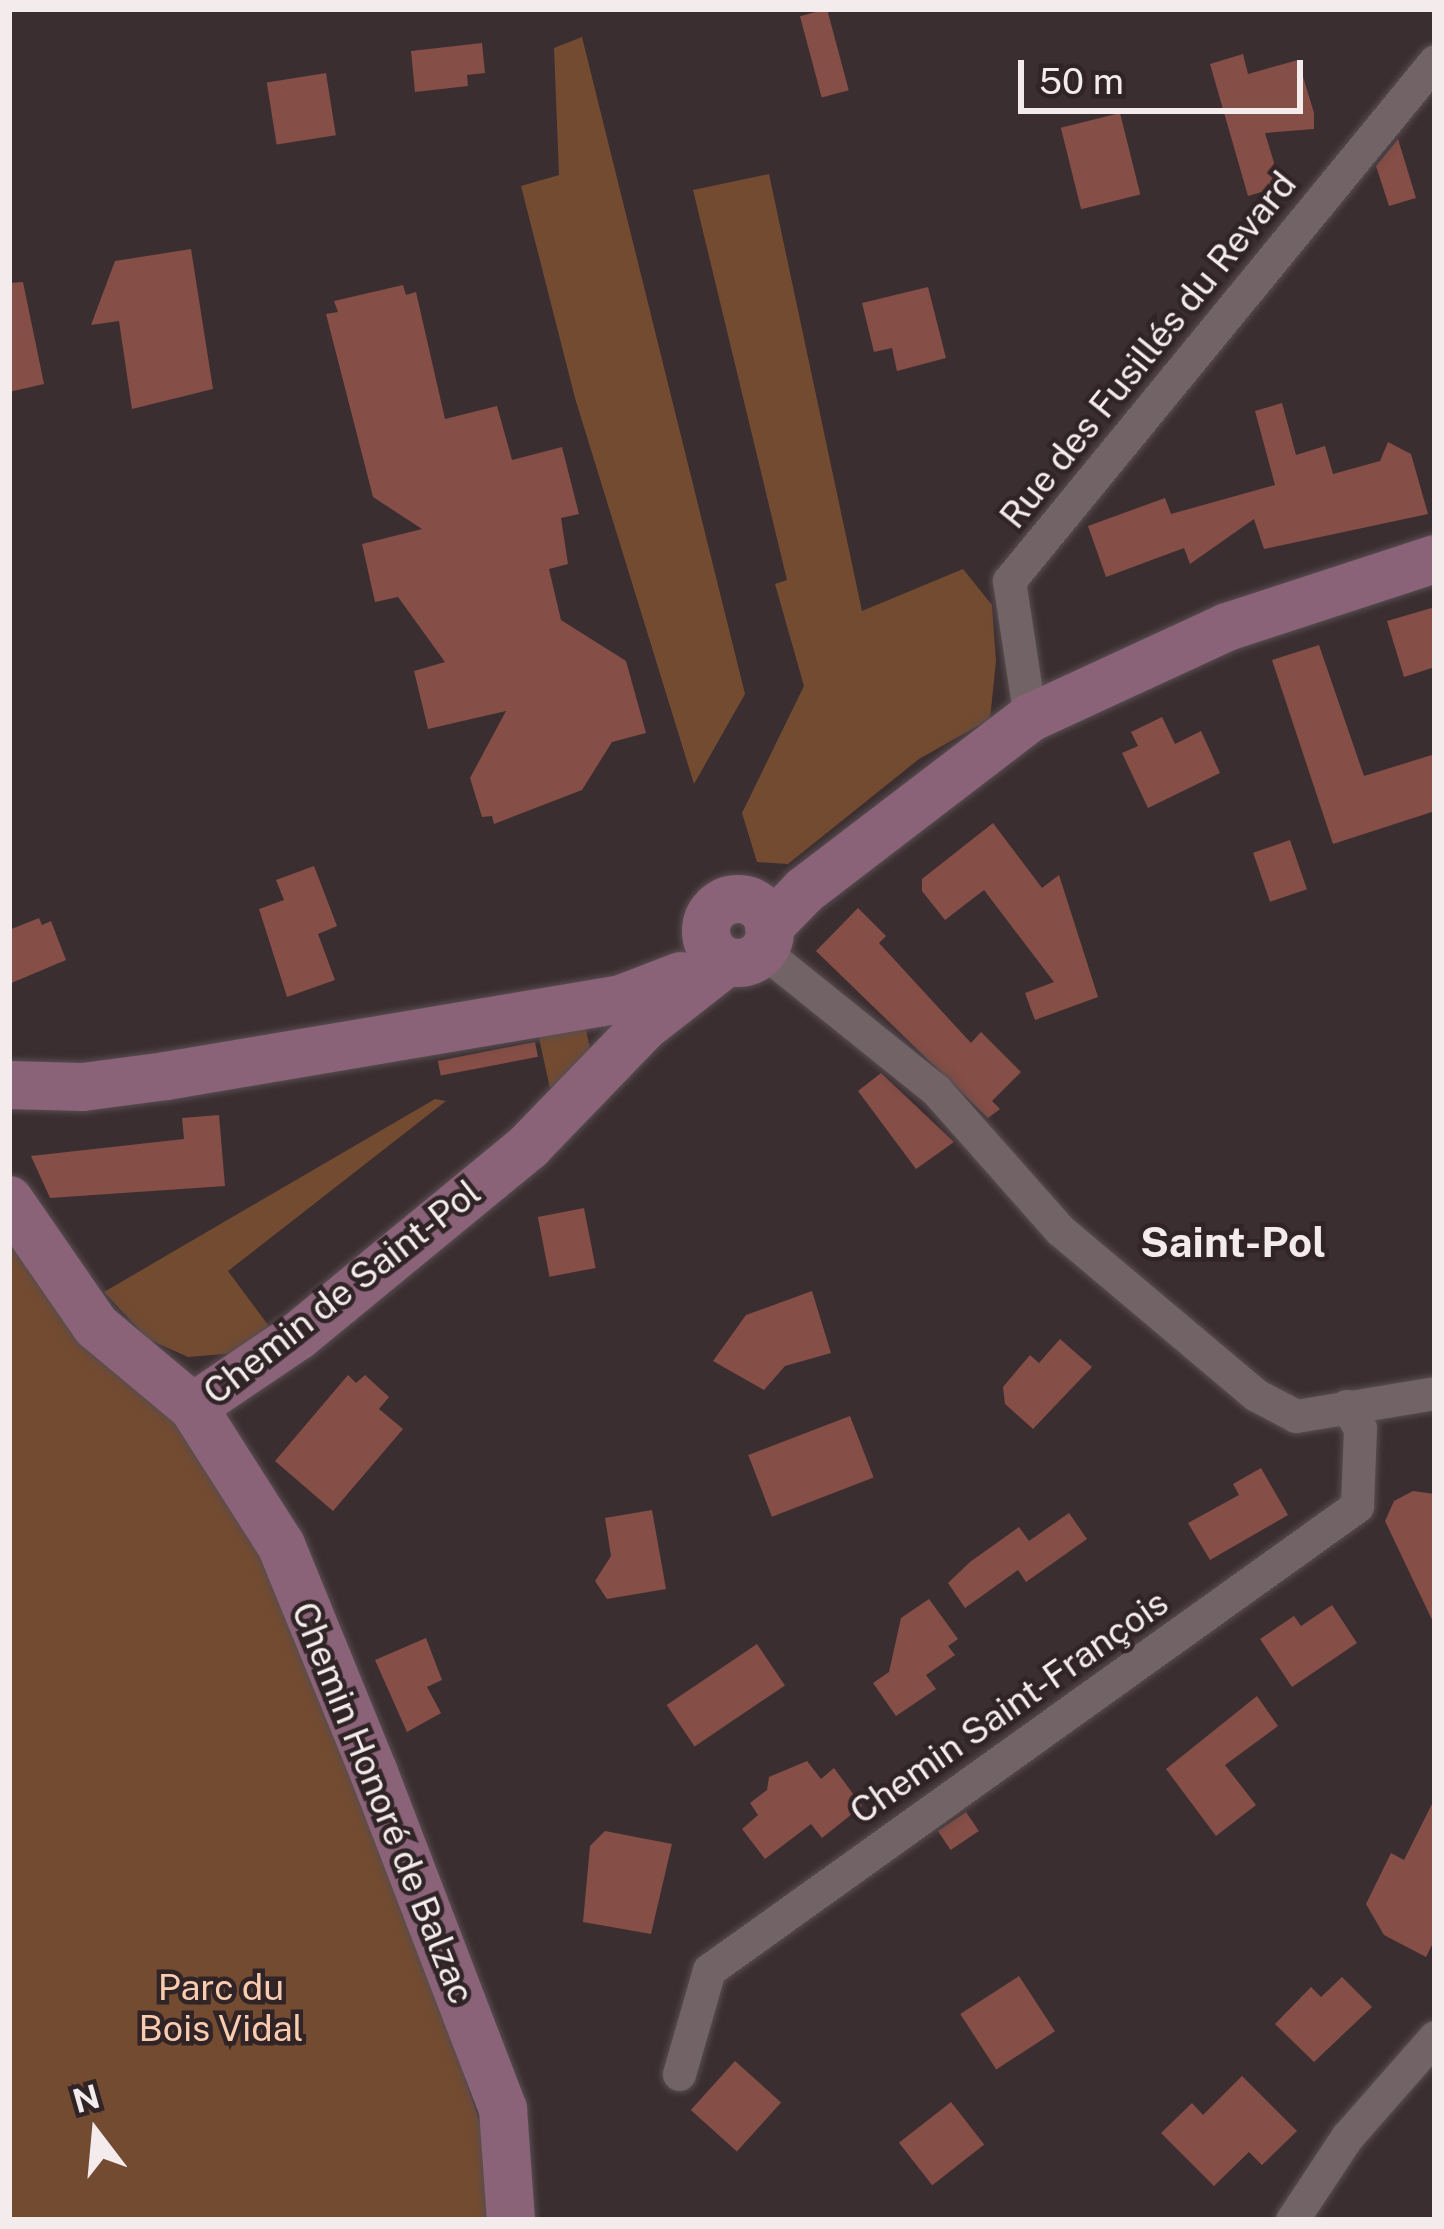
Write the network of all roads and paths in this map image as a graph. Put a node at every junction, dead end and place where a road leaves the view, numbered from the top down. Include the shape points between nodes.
1 (1435, 61) edge
2 (1435, 559) edge
3 (1030, 718) junction
4 (741, 940) junction
5 (9, 1085) edge
6 (9, 1200) edge
7 (1434, 1393) edge
8 (1346, 1406) junction
9 (194, 1407) junction
10 (1435, 2037) edge
11 (679, 2074) dead end
12 (511, 2220) edge
13 (1292, 2220) edge

1 - 3 street, Rue des Fusillés du Revard via 1009,581
2 - 3 main road via 1227,627
3 - 4 main road
4 - 5 main road via 621,999 166,1076 83,1087
4 - 8 street via 937,1090 1060,1230 1256,1395 1296,1416
4 - 9 main road, Chemin de Saint-Pol via 529,1146 298,1336
6 - 9 main road, Chemin de Saint-Pol via 96,1326
7 - 8 street
8 - 11 street, Chemin Saint-François via 1360,1428 1358,1506 709,1970
9 - 12 main road, Chemin Honoré de Balzac via 280,1544 392,1817 502,2109
10 - 13 street via 1347,2138

